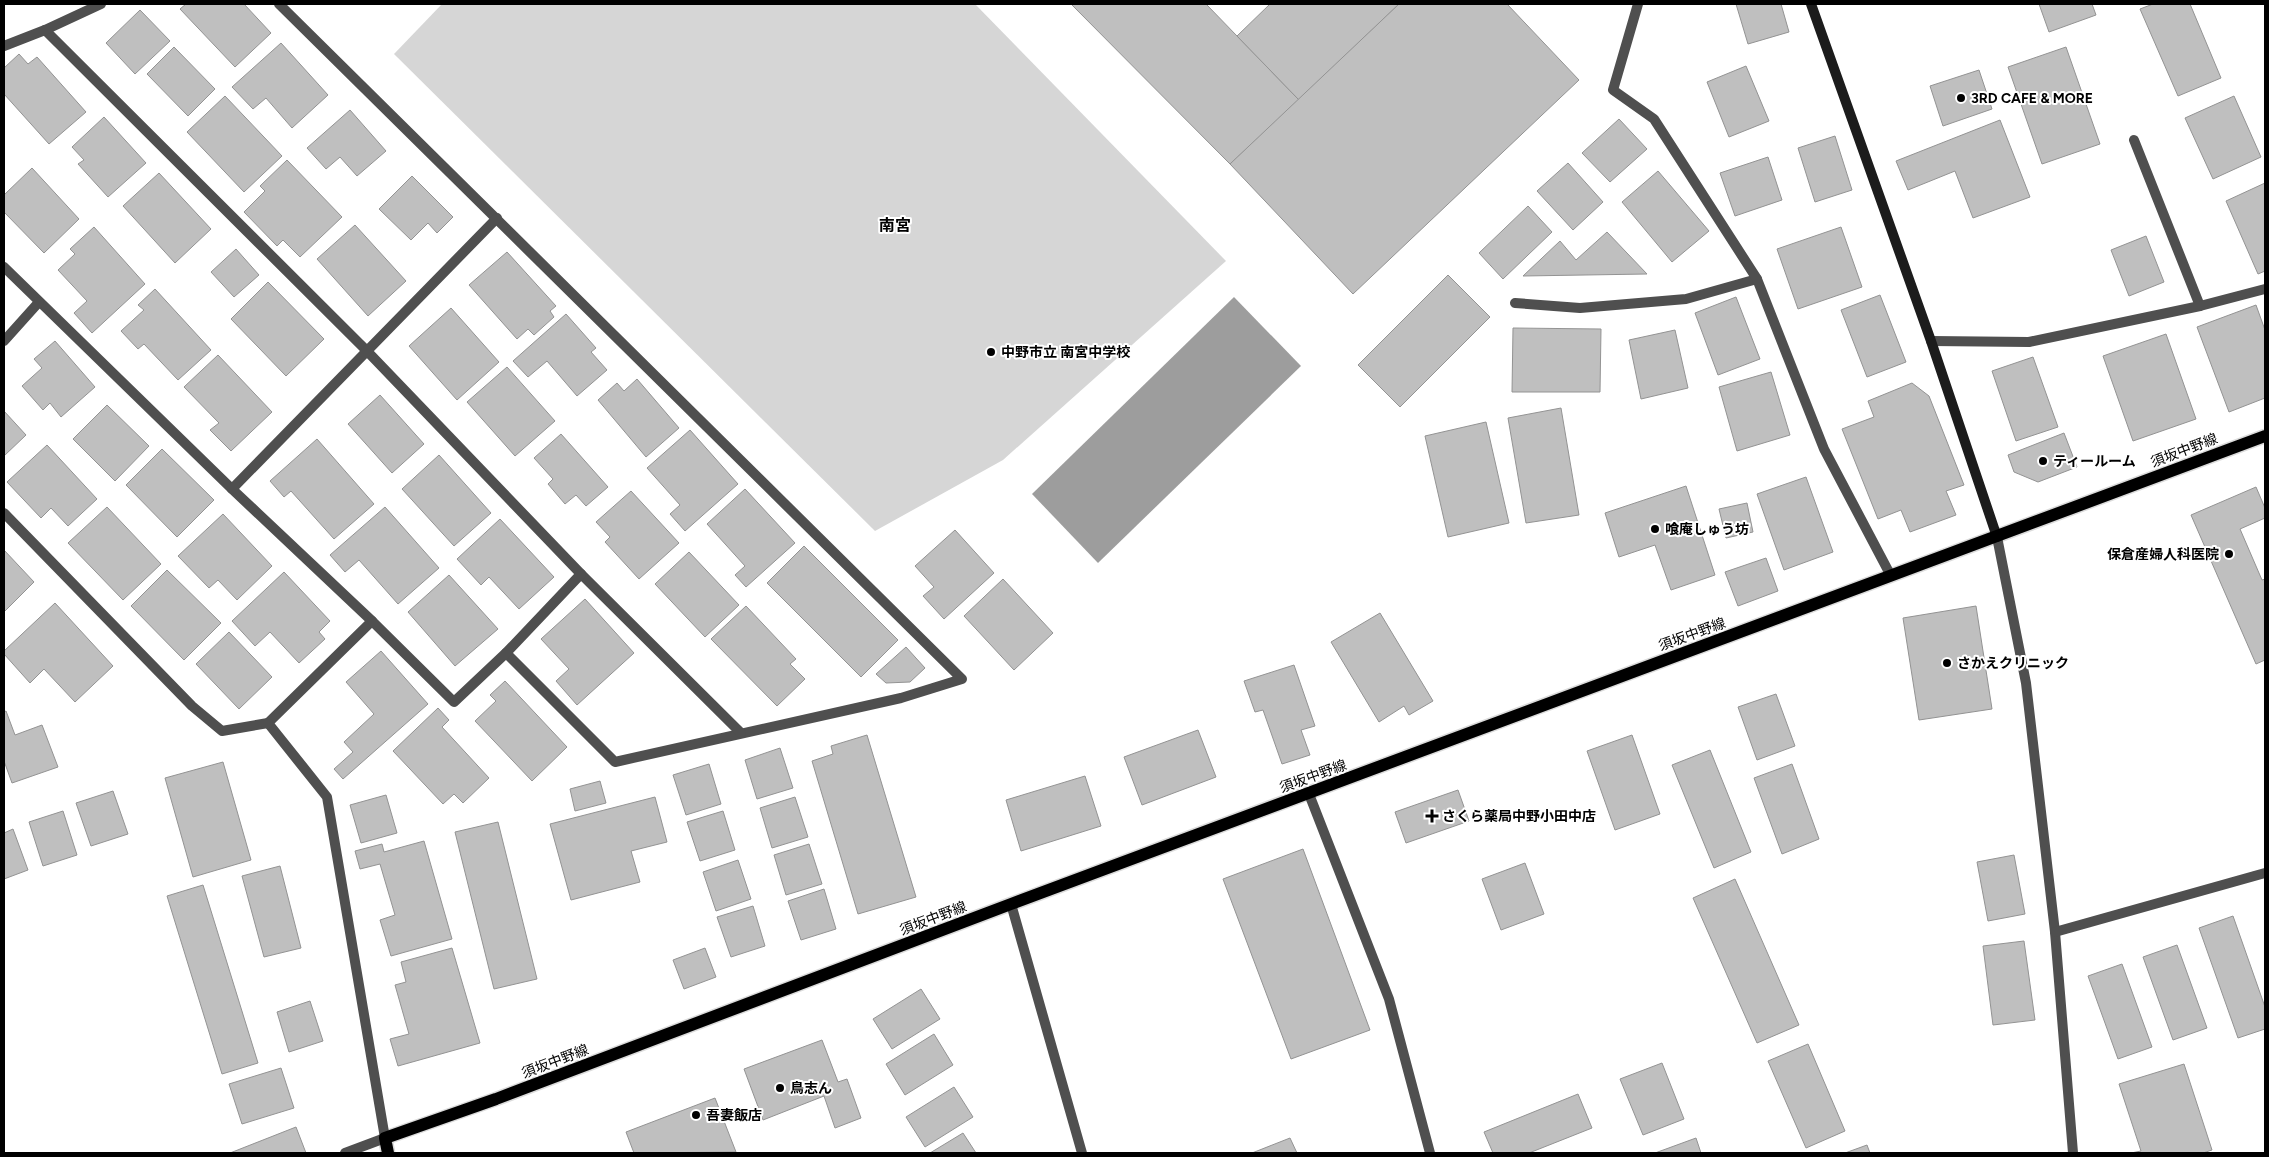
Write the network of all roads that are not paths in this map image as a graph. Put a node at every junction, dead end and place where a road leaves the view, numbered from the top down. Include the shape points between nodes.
1 (101, 4) edge
2 (279, 4) edge
3 (1638, 4) edge
4 (1811, 4) edge
5 (45, 30) junction
6 (4, 46) edge
7 (2134, 140) dead end
8 (497, 218) junction
9 (4, 267) edge
10 (1757, 279) junction
11 (2265, 289) edge
12 (39, 302) junction
13 (1515, 303) dead end
14 (2200, 306) junction
15 (4, 341) edge
16 (1931, 341) junction
17 (366, 350) junction
18 (2265, 436) edge
19 (232, 489) junction
20 (4, 513) edge
21 (1997, 537) junction
22 (581, 574) junction
23 (1891, 576) junction
24 (372, 621) junction
25 (506, 653) junction
26 (268, 723) junction
27 (742, 732) junction
28 (1309, 794) junction
29 (2265, 873) edge
30 (1011, 904) junction
31 (2055, 932) junction
32 (386, 1138) junction
33 (345, 1153) edge
34 (388, 1153) edge
35 (1082, 1153) edge
36 (1430, 1153) edge
37 (2073, 1153) edge

1 - 5 street
2 - 8 street
3 - 10 street via 1613,90 1654,119
4 - 16 street
5 - 6 street
5 - 17 street
7 - 14 street
8 - 17 street
8 - 27 street via 962,678 902,698
9 - 12 street
10 - 13 street via 1686,299 1580,308
10 - 23 street via 1824,449
11 - 14 street
12 - 15 street
12 - 19 street
14 - 16 street via 2029,342
16 - 21 street
17 - 19 street
17 - 22 street
18 - 21 main road, 須坂中野線
19 - 24 street
20 - 26 street via 192,706 222,731
21 - 23 main road, 須坂中野線
21 - 31 street via 2026,683
22 - 25 street
22 - 27 street
23 - 28 main road, 須坂中野線
24 - 25 street via 454,702
24 - 26 street
25 - 27 street via 615,762
26 - 32 street via 327,797
28 - 30 main road, 須坂中野線
28 - 36 street via 1389,1000
29 - 31 street
30 - 32 main road, 須坂中野線
30 - 35 street
31 - 37 street
32 - 33 street
32 - 34 main road

